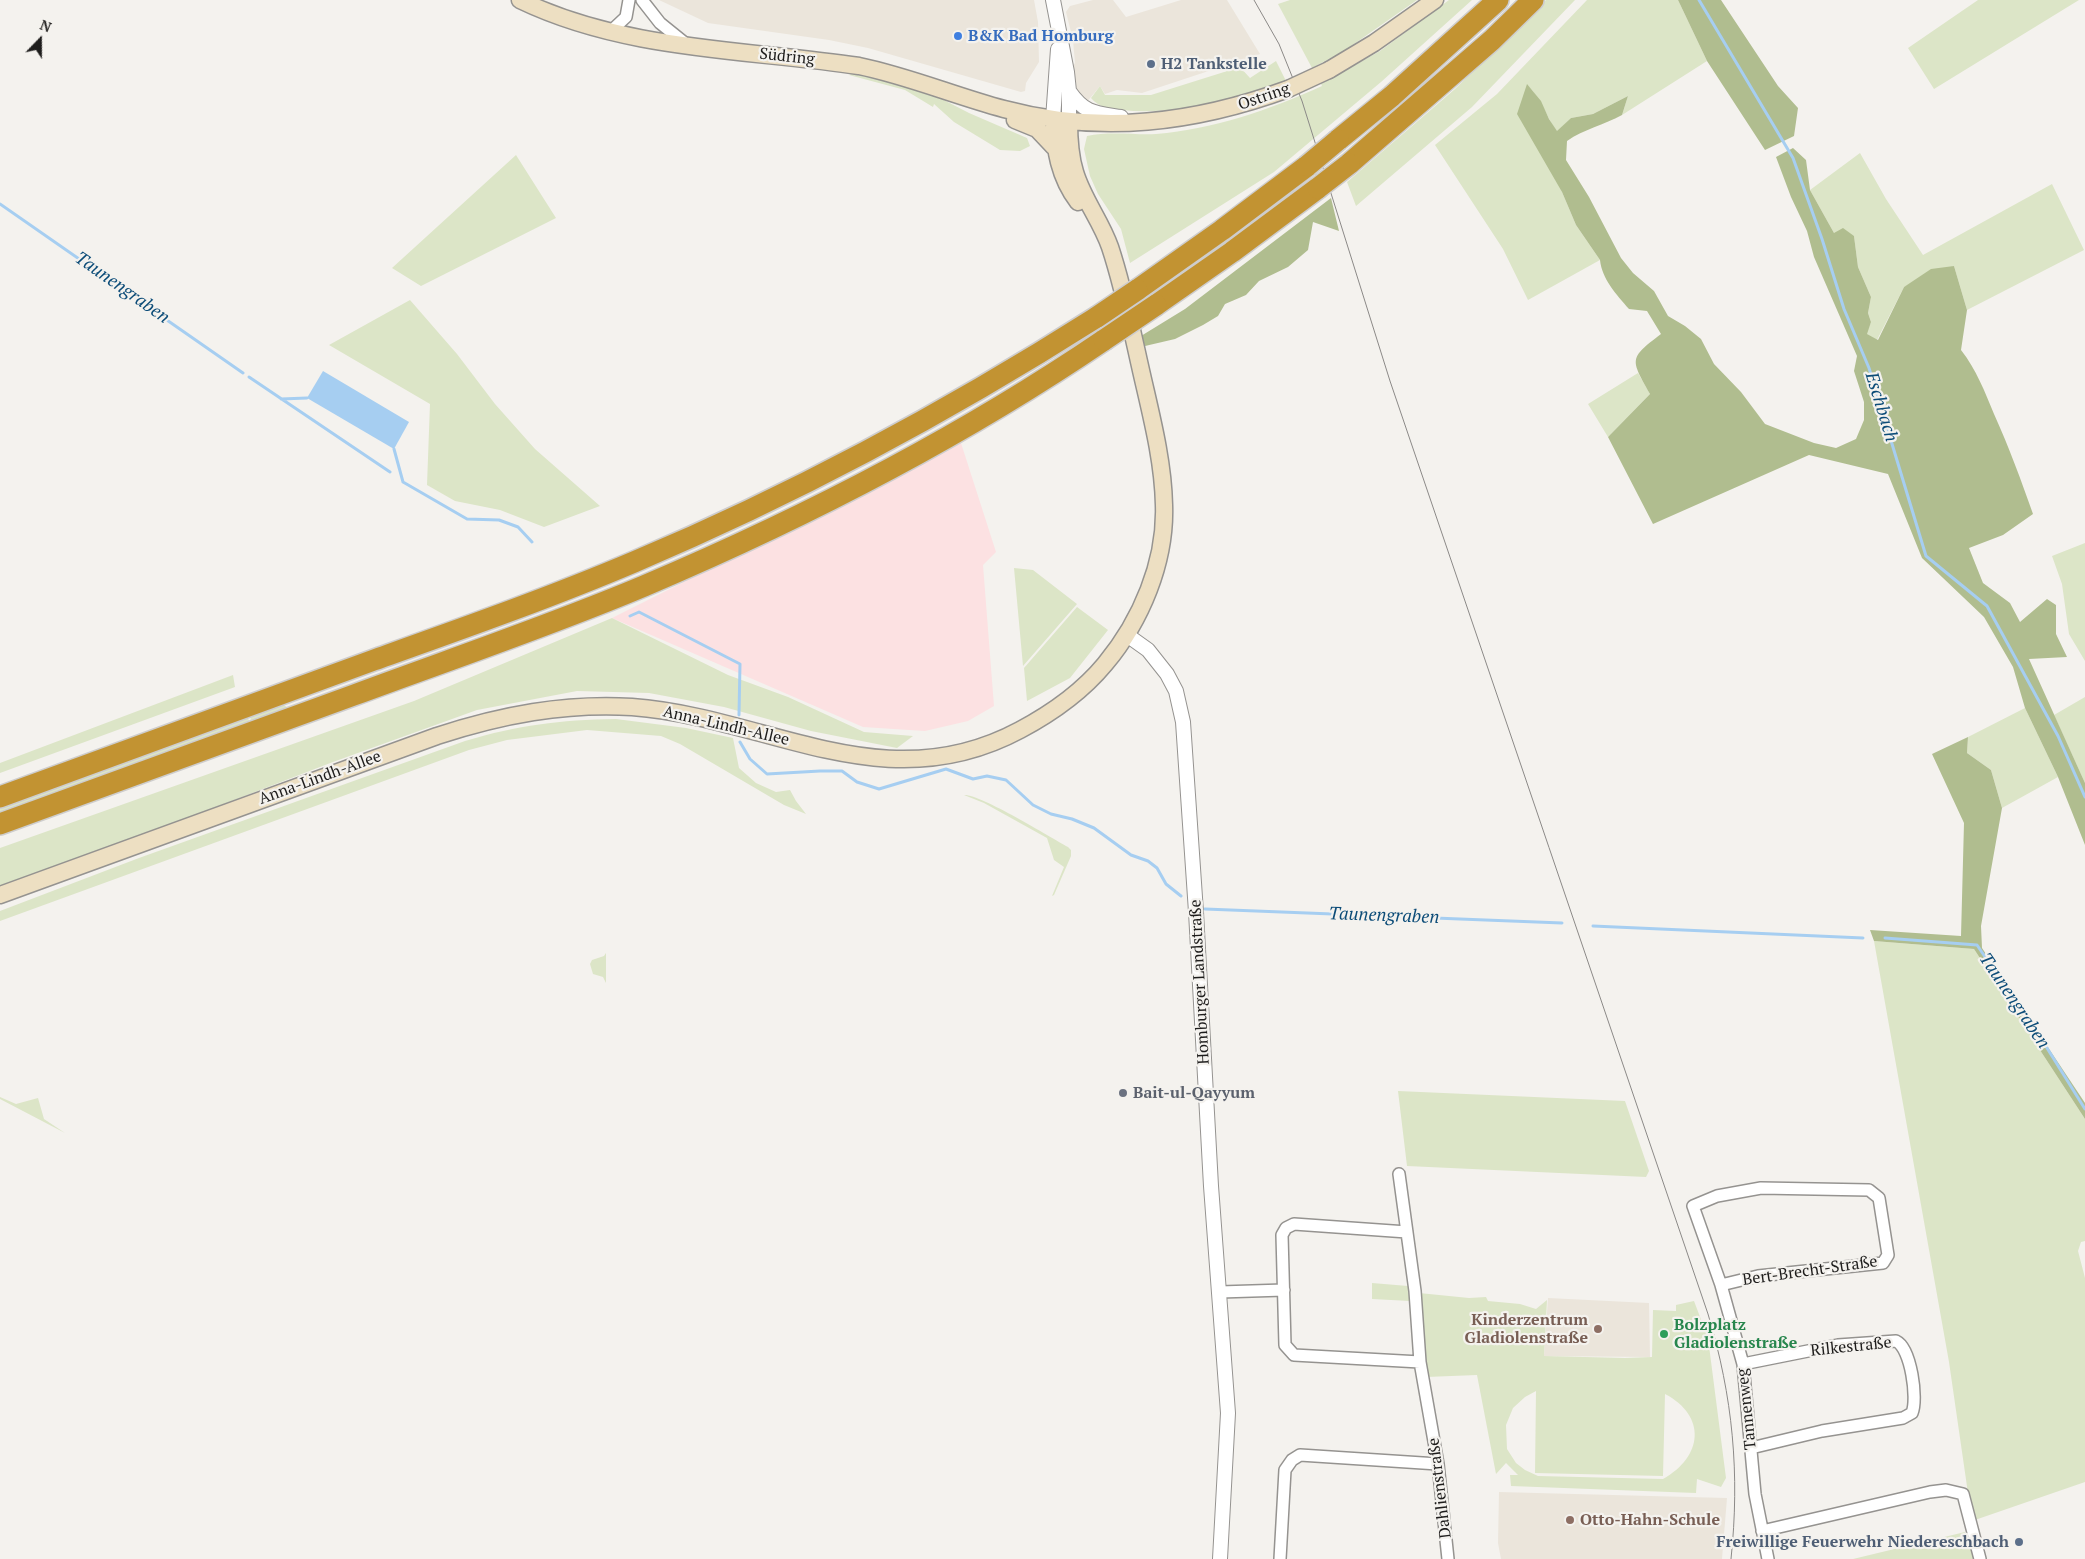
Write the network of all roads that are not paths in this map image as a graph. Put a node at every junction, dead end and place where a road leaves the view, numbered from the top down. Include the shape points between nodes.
1 (520, 0) edge
2 (629, 0) edge
3 (642, 0) edge
4 (1053, 0) edge
5 (1435, 0) edge
6 (1498, 0) edge
7 (1533, 0) edge
8 (610, 32) junction
9 (1059, 40) junction
10 (689, 47) junction
11 (1069, 91) junction
12 (948, 92) junction
13 (1061, 120) junction
14 (1150, 122) junction
15 (1054, 148) junction
16 (1105, 233) junction
17 (1127, 635) junction
18 (2, 796) edge
19 (0, 824) edge
20 (0, 895) edge
21 (1399, 1174) dead end
22 (1693, 1206) joint
23 (1407, 1232) junction
24 (1721, 1285) junction
25 (1284, 1290) junction
26 (1220, 1292) junction
27 (1420, 1362) junction
28 (1743, 1364) junction
29 (1751, 1448) junction
30 (1438, 1464) junction
31 (1762, 1532) junction
32 (1220, 1559) edge
33 (1280, 1559) edge
34 (1448, 1559) edge
35 (1768, 1559) edge
36 (1980, 1559) edge

1 - 8 main road, Südring
2 - 8 street via 626,17
3 - 10 street via 660,24
4 - 9 street
5 - 14 main road, Ostring, bridge via 1374,43 1329,70 1288,89 1220,111
6 - 18 highway, bridge via 1392,96 1222,230 1097,317 909,430 739,516 633,563 519,608
7 - 19 highway, bridge via 1349,164 1232,252 1104,340 981,418 902,463 749,539 526,633
8 - 10 main road, Südring
9 - 11 street
9 - 13 street
10 - 12 main road, Südring via 859,66
11 - 13 street
11 - 14 street via 1078,104 1090,112
12 - 13 main road, Südring via 1016,112
12 - 15 main road via 971,105 1036,128
13 - 14 main road, Ostring
13 - 15 main road
13 - 16 main road via 1074,170
15 - 16 main road via 1072,192
16 - 17 main road, Anna-Lindh-Allee via 1120,281 1163,484 1160,548 1140,610
17 - 20 main road, Anna-Lindh-Allee via 1100,670 1064,704 1008,737 972,750 921,759 878,760 810,747 662,710 602,706 526,712 437,736
17 - 26 street, Homburger Landstraße via 1148,650 1160,664 1176,691 1181,709
21 - 23 street, Dahlienstraße
22 - 24 street, Tannenweg
22 - 24 street, Bert-Brecht-Straße via 1717,1196 1761,1188 1869,1190 1880,1198 1888,1255 1882,1263 1758,1276
23 - 25 street via 1294,1224 1282,1235
23 - 27 street, Dahlienstraße
24 - 28 street, Tannenweg
25 - 26 street
25 - 27 street via 1285,1345 1294,1355
26 - 32 street, Homburger Landstraße via 1228,1413
27 - 30 street, Dahlienstraße
28 - 29 street, Tannenweg
28 - 29 street, Rilkestraße via 1838,1345 1896,1340 1905,1349 1915,1401 1912,1413 1903,1418
29 - 31 street, Tannenweg
30 - 33 street via 1300,1455 1285,1470
30 - 34 street, Dahlienstraße
31 - 35 street, Tannenweg
31 - 36 street via 1864,1506 1946,1490 1963,1494

